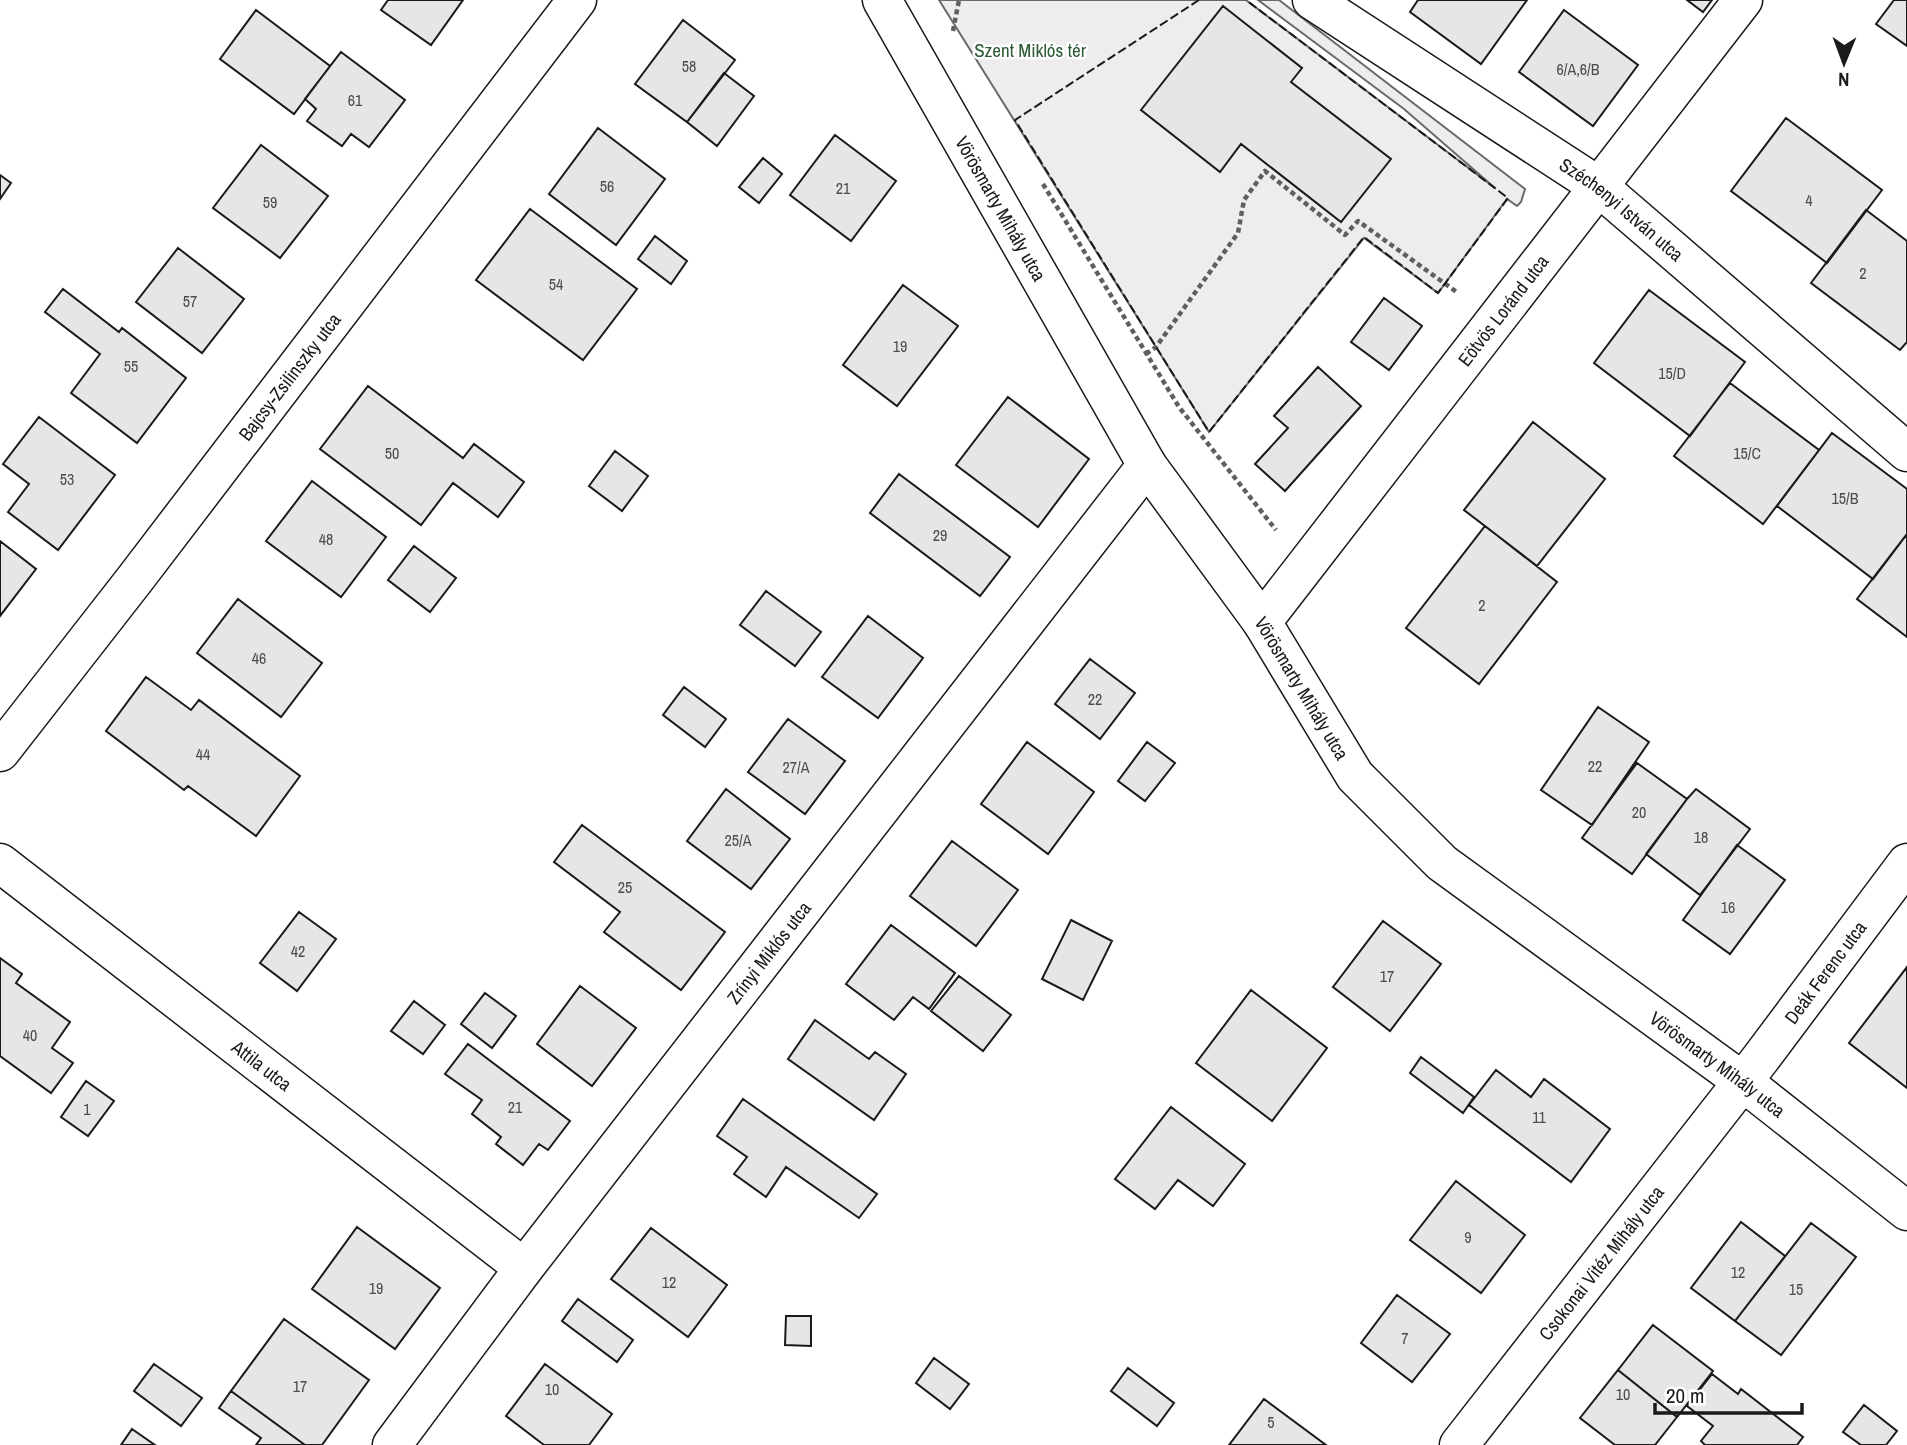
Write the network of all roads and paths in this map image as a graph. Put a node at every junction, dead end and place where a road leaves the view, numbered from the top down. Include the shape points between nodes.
1 (576, 0) edge
2 (882, 0) edge
3 (959, 0) edge
4 (1312, 0) edge
5 (1743, 0) edge
6 (946, 24) dead end
7 (1039, 177) dead end
8 (1598, 186) junction
9 (1495, 320) junction
10 (1146, 354) junction
11 (1907, 452) edge
12 (1147, 465) junction
13 (1305, 567) junction
14 (1262, 622) junction
15 (0, 752) edge
16 (0, 863) edge
17 (1907, 863) edge
18 (1742, 1081) junction
19 (1907, 1211) edge
20 (524, 1268) junction
21 (392, 1445) edge
22 (1459, 1445) edge

1 - 15 street, Bajcsy-Zsilinszky utca
2 - 12 street, Vörösmarty Mihály utca
3 - 6 path via 953,36
4 - 8 street, Széchenyi István utca
5 - 8 street, Eötvös Loránd utca
7 - 10 path
8 - 9 street, Eötvös Loránd utca
8 - 11 street, Széchenyi István utca
9 - 10 path via 1358,221 1345,235 1265,171 1244,200 1238,233 1156,347
9 - 13 street, Eötvös Loránd utca
10 - 13 path via 1179,407
12 - 14 street, Vörösmarty Mihály utca
12 - 20 street, Zrínyi Miklós utca
13 - 14 street, Eötvös Loránd utca
14 - 18 street, Vörösmarty Mihály utca via 1355,776 1442,863
16 - 20 street, Attila utca
17 - 18 street, Deák Ferenc utca
18 - 19 street, Vörösmarty Mihály utca
18 - 22 street, Csokonai Vitéz Mihály utca
20 - 21 street, Zrínyi Miklós utca

